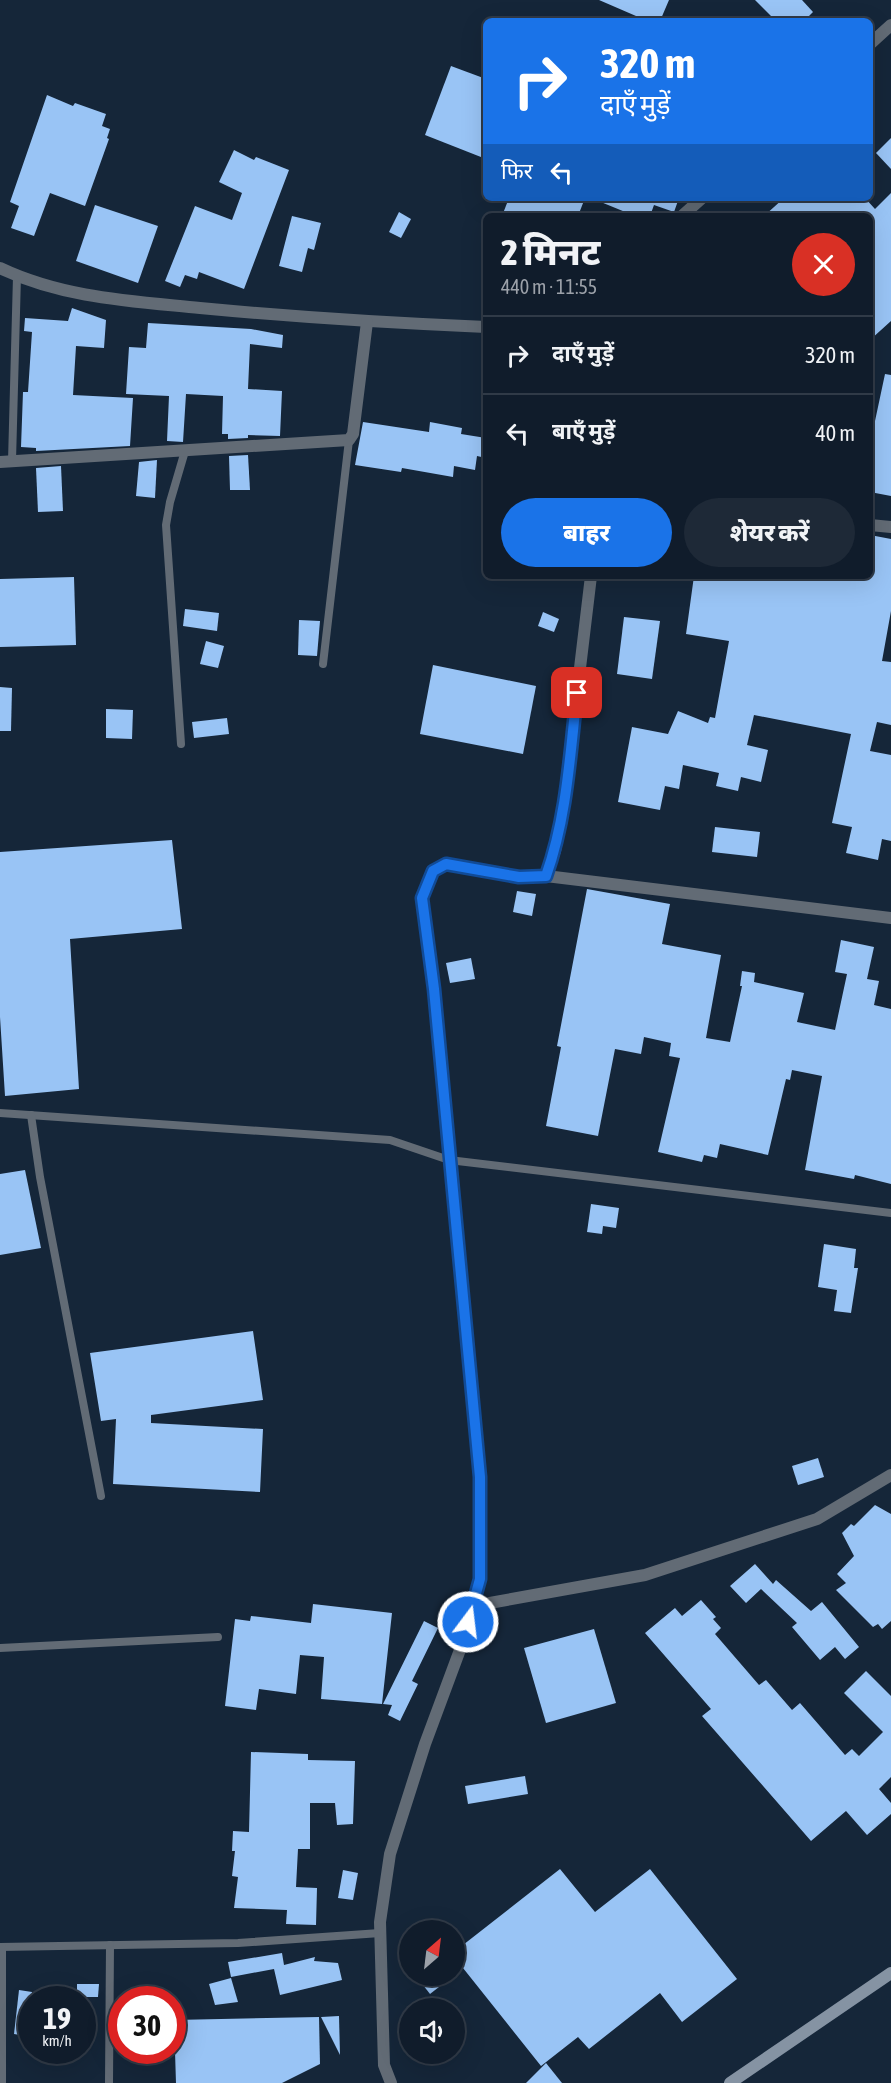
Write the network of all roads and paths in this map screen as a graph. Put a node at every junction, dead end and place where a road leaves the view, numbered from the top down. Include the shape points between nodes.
1 (891, 25) edge
2 (873, 41) edge
3 (699, 201) edge
4 (685, 213) edge
5 (0, 268) edge
6 (17, 276) junction
7 (367, 322) junction
8 (483, 327) edge
9 (349, 440) junction
10 (185, 451) junction
11 (6, 462) edge
12 (873, 525) edge
13 (891, 527) edge
14 (591, 579) edge
15 (323, 664) dead end
16 (181, 744) dead end
17 (546, 876) junction
18 (891, 918) edge
19 (0, 1113) edge
20 (31, 1115) junction
21 (449, 1160) junction
22 (891, 1213) edge
23 (891, 1475) edge
24 (101, 1496) dead end
25 (473, 1606) junction
26 (218, 1636) dead end
27 (0, 1648) edge
28 (380, 1933) junction
29 (110, 1945) junction
30 (1, 1947) edge
31 (891, 1973) edge
32 (2, 2083) edge
33 (109, 2083) edge
34 (391, 2083) edge
35 (730, 2083) edge

1 - 2 street
3 - 4 street
5 - 6 street
6 - 7 street via 90,297
6 - 11 lane
7 - 8 street
7 - 9 street via 353,434
9 - 10 street
9 - 15 lane
10 - 11 street
10 - 16 lane via 166,525
12 - 13 street
14 - 17 street via 563,810
17 - 18 street
17 - 21 street via 519,877 446,864 433,871 422,898
19 - 20 lane
20 - 21 lane via 390,1140
20 - 24 lane
21 - 22 lane
21 - 25 street via 480,1477 480,1579
23 - 25 street via 818,1519 645,1575
25 - 28 street via 390,1854
26 - 27 lane
28 - 29 lane via 238,1943
28 - 34 street via 384,2065
29 - 30 lane
29 - 33 lane
30 - 32 lane
31 - 35 main road

